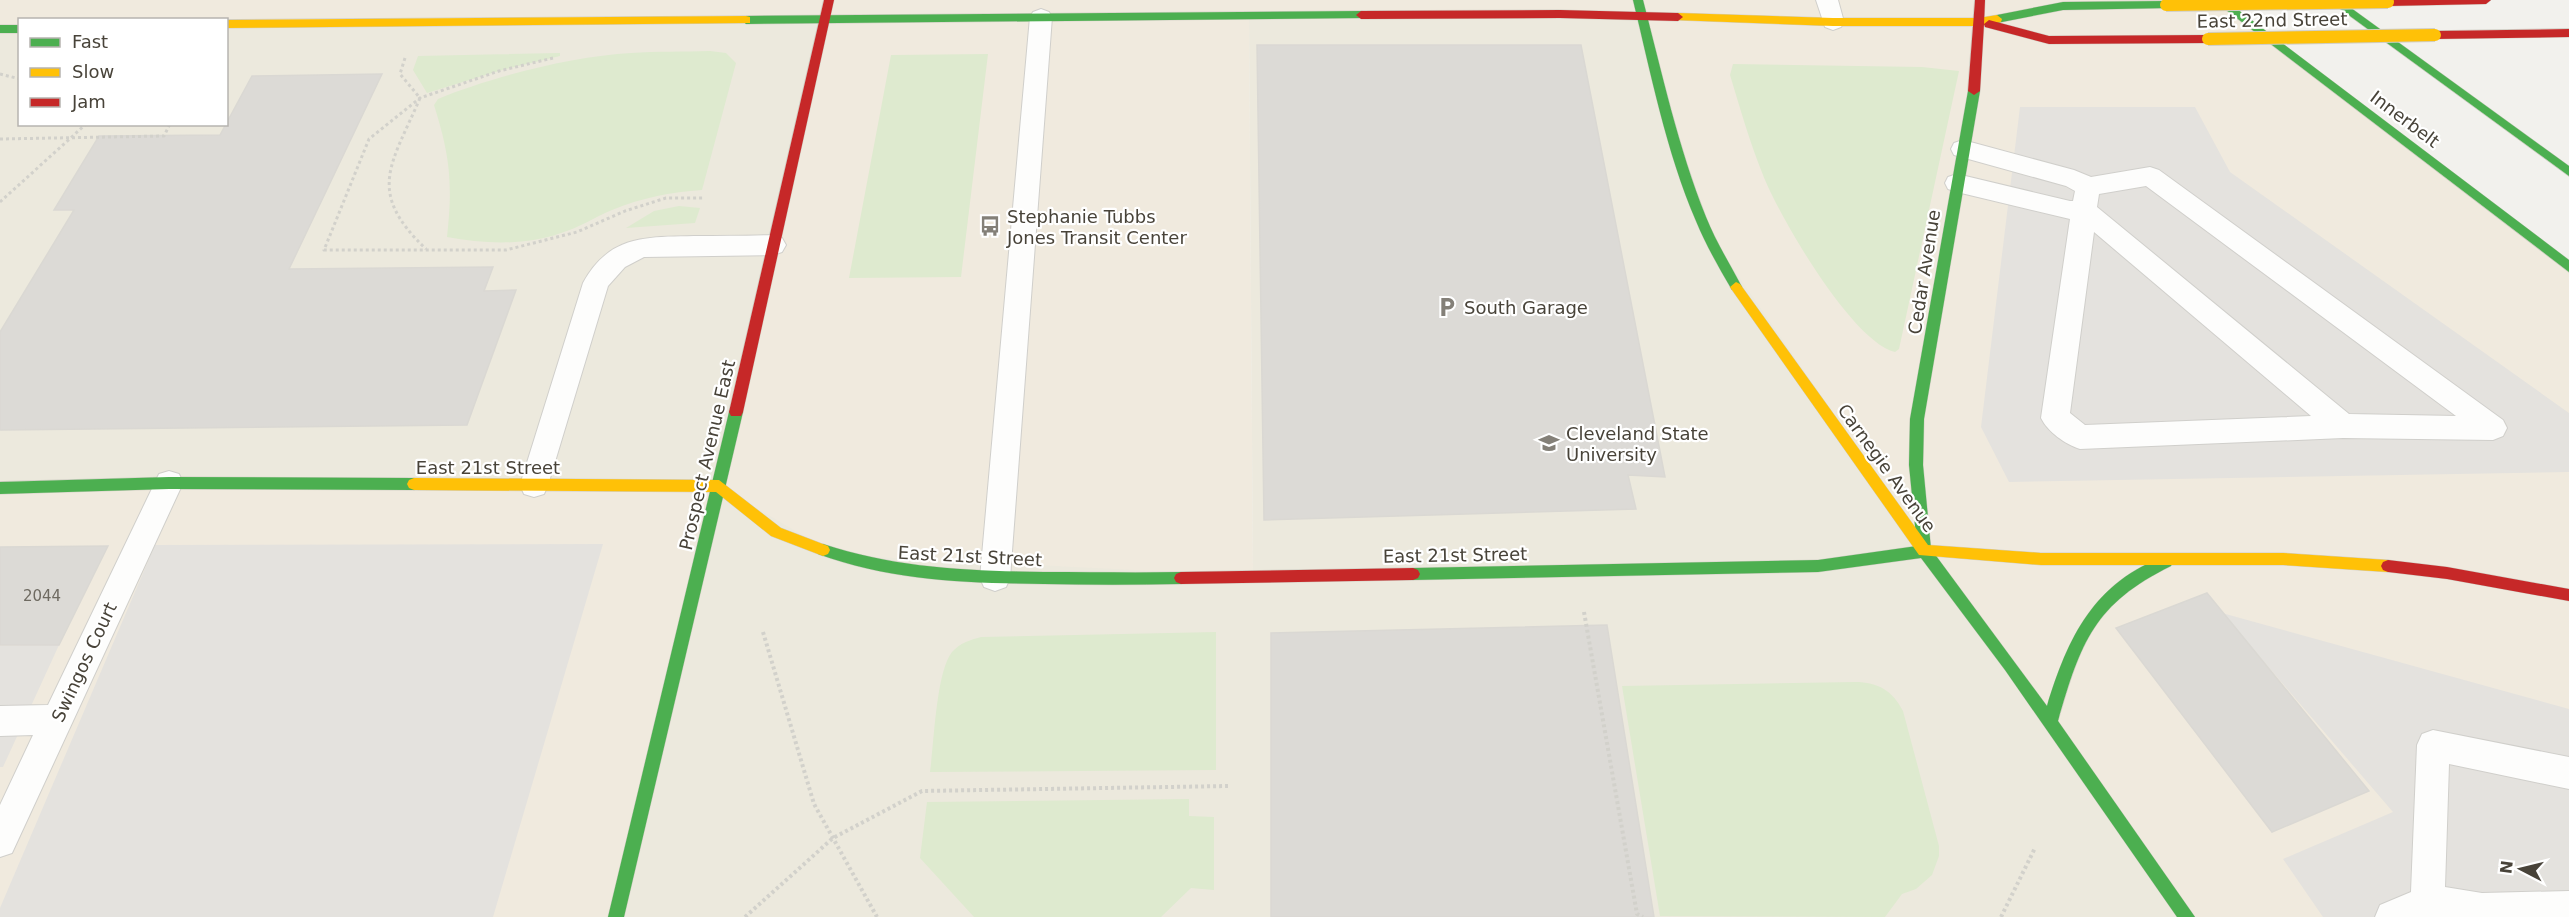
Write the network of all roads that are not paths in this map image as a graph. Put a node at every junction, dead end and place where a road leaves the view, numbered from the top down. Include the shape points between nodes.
1 (829, 0) edge
2 (1638, 0) edge
3 (1980, 0) edge
4 (2218, 0) edge
5 (2334, 0) edge
6 (2486, 0) edge
7 (1830, 11) edge
8 (1642, 16) junction
9 (1041, 17) junction
10 (824, 20) junction
11 (1979, 22) junction
12 (228, 24) edge
13 (0, 29) edge
14 (18, 29) edge
15 (2569, 33) edge
16 (1963, 149) junction
17 (2569, 172) edge
18 (1957, 183) junction
19 (2086, 198) junction
20 (773, 245) junction
21 (2569, 267) edge
22 (2343, 426) junction
23 (169, 483) junction
24 (534, 485) junction
25 (719, 486) junction
26 (0, 489) edge
27 (1924, 551) junction
28 (2178, 559) junction
29 (995, 578) junction
30 (2569, 595) edge
31 (57, 720) junction
32 (0, 721) edge
33 (2050, 722) junction
34 (2569, 773) edge
35 (0, 841) edge
36 (2428, 902) junction
37 (2569, 908) edge
38 (616, 917) edge
39 (2187, 917) edge
40 (2392, 917) edge

1 - 10 main road, Prospect Avenue East
2 - 8 main road, Carnegie Avenue
3 - 11 main road, Cedar Avenue
4 - 21 main road, Innerbelt
5 - 17 main road
6 - 11 main road, East 22nd Street, bridge via 2063,6
7 - 8 main road, East 22nd Street
7 - 11 main road, East 22nd Street
8 - 9 main road, East 22nd Street
8 - 27 main road, Carnegie Avenue via 1686,182 1724,268
9 - 10 main road, East 22nd Street
9 - 29 lane
10 - 12 main road, East 22nd Street
10 - 20 main road, Prospect Avenue East
11 - 15 main road, East 22nd Street, bridge via 2049,40
11 - 16 main road, Cedar Avenue via 1977,74
13 - 14 main road
16 - 18 main road, Cedar Avenue
16 - 19 lane via 2074,179
18 - 19 lane via 2070,210
18 - 27 main road, Cedar Avenue via 1917,420 1916,465
19 - 22 lane
19 - 22 lane via 2055,418 2080,436
19 - 22 lane via 2150,176 2493,428
20 - 24 lane via 643,247 624,253 607,265 596,283
20 - 25 main road, Prospect Avenue East
23 - 24 main road, East 21st Street
23 - 26 main road, East 21st Street
23 - 31 lane, Swingos Court
24 - 25 main road, East 21st Street
25 - 29 main road, East 21st Street via 776,532 836,555 888,569
25 - 38 main road, Prospect Avenue East
27 - 28 main road, East 21st Street via 2041,559
27 - 29 main road, East 21st Street via 1818,566
27 - 33 main road, Carnegie Avenue
28 - 30 main road, East 21st Street via 2361,563 2447,573
28 - 33 main road via 2148,568 2123,584 2088,620 2068,663
31 - 32 lane
31 - 35 lane, Swingos Court
33 - 39 main road, Carnegie Avenue
34 - 36 lane via 2433,745
36 - 37 lane via 2482,910
36 - 40 lane

